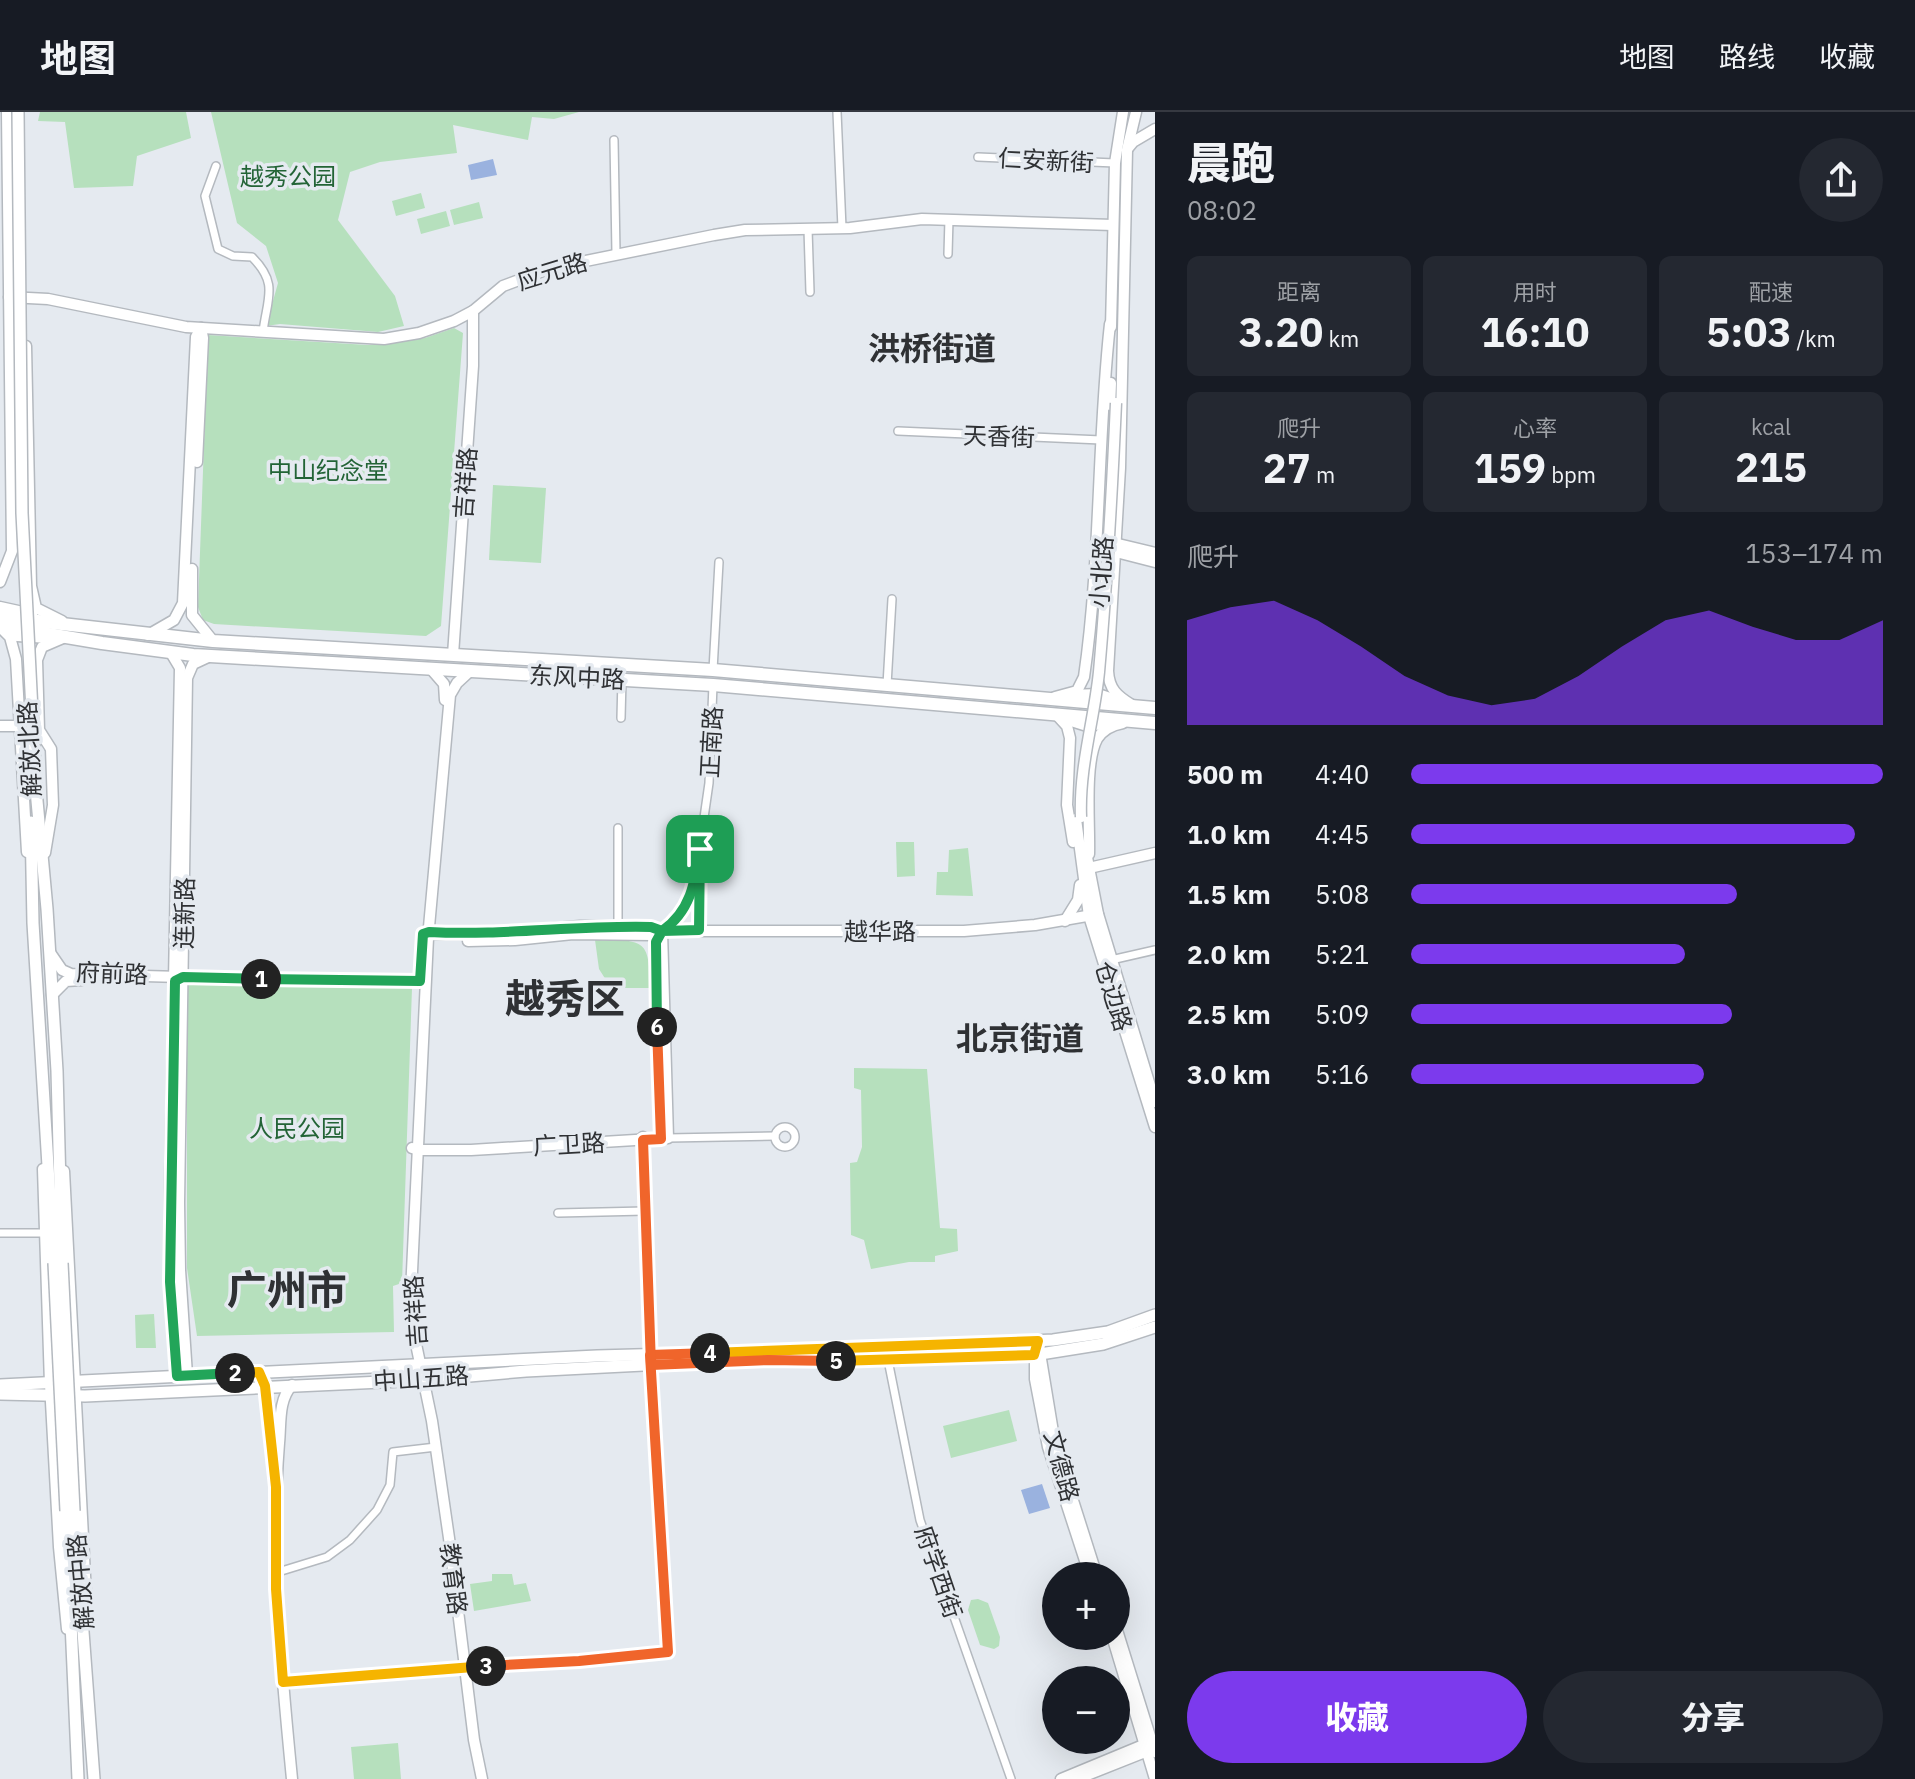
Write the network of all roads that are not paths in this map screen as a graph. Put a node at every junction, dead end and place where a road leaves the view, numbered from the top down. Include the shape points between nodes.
1 (7, 112) edge
2 (18, 112) edge
3 (837, 112) edge
4 (1123, 112) edge
5 (1136, 112) edge
6 (4, 127) edge
7 (1155, 129) edge
8 (1155, 135) edge
9 (614, 140) dead end
10 (1138, 140) junction
11 (1127, 150) junction
12 (978, 157) dead end
13 (1115, 163) junction
14 (216, 166) dead end
15 (949, 219) junction
16 (1113, 225) junction
17 (842, 228) junction
18 (808, 229) junction
19 (616, 253) junction
20 (948, 254) dead end
21 (810, 292) dead end
22 (25, 294) junction
23 (9, 297) junction
24 (473, 311) junction
25 (1110, 324) junction
26 (201, 328) junction
27 (263, 332) junction
28 (1121, 350) junction
29 (1113, 404) junction
30 (898, 431) dead end
31 (1101, 440) junction
32 (1098, 508) junction
33 (1118, 511) junction
34 (1096, 543) junction
35 (1117, 548) junction
36 (12, 551) junction
37 (1155, 553) edge
38 (30, 557) junction
39 (719, 562) dead end
40 (1155, 562) edge
41 (0, 582) edge
42 (892, 599) dead end
43 (0, 607) edge
44 (0, 615) edge
45 (76, 626) junction
46 (0, 627) edge
47 (148, 635) junction
48 (66, 638) junction
49 (213, 641) junction
50 (171, 653) junction
51 (453, 655) junction
52 (210, 656) junction
53 (431, 669) junction
54 (713, 670) junction
55 (470, 671) junction
56 (1084, 671) junction
57 (1108, 671) junction
58 (622, 679) junction
59 (713, 685) junction
60 (887, 685) junction
61 (1046, 699) junction
62 (1134, 706) junction
63 (1155, 708) edge
64 (1056, 714) junction
65 (621, 718) dead end
66 (1133, 721) junction
67 (1155, 723) edge
68 (0, 726) edge
69 (20, 726) junction
70 (39, 730) junction
71 (20, 738) junction
72 (1070, 745) junction
73 (1093, 749) junction
74 (34, 790) junction
75 (1079, 818) joint
76 (618, 828) dead end
77 (700, 849) junction
78 (1155, 853) edge
79 (1085, 865) junction
80 (45, 879) junction
81 (32, 880) junction
82 (1093, 915) junction
83 (1064, 921) junction
84 (618, 926) junction
85 (699, 930) junction
86 (662, 931) junction
87 (1094, 933) junction
88 (427, 935) junction
89 (1155, 950) edge
90 (50, 953) junction
91 (1111, 960) junction
92 (178, 978) junction
93 (420, 981) junction
94 (52, 995) junction
95 (1155, 1102) edge
96 (43, 1111) junction
97 (58, 1112) junction
98 (1155, 1127) edge
99 (664, 1136) junction
100 (775, 1136) dead end
101 (643, 1138) junction
102 (417, 1148) junction
103 (645, 1211) junction
104 (558, 1213) dead end
105 (0, 1233) edge
106 (44, 1233) junction
107 (58, 1263) junction
108 (1155, 1315) edge
109 (1155, 1327) edge
110 (1038, 1341) junction
111 (1038, 1354) junction
112 (791, 1355) junction
113 (650, 1360) junction
114 (888, 1360) junction
115 (416, 1366) junction
116 (259, 1372) junction
117 (182, 1376) junction
118 (424, 1380) junction
119 (0, 1385) edge
120 (292, 1385) junction
121 (265, 1386) junction
122 (61, 1387) junction
123 (0, 1394) edge
124 (77, 1396) junction
125 (436, 1447) junction
126 (276, 1487) junction
127 (70, 1511) junction
128 (1085, 1562) edge
129 (1093, 1562) edge
130 (275, 1573) junction
131 (85, 1648) junction
132 (71, 1649) junction
133 (1117, 1650) edge
134 (1123, 1650) edge
135 (465, 1667) junction
136 (283, 1682) junction
137 (1152, 1747) edge
138 (78, 1779) edge
139 (94, 1779) edge
140 (292, 1779) edge
141 (482, 1779) edge
142 (1011, 1779) edge
143 (1061, 1779) edge
144 (1077, 1779) edge
145 (1155, 1779) edge

1 - 6 street
2 - 22 street, 解放北路
2 - 74 main road, 解放北路, bridge via 22,528
3 - 17 street
4 - 13 street, 小北路
5 - 11 street, 小北路
6 - 23 street
7 - 10 street
8 - 10 street
9 - 19 street
10 - 11 street
11 - 28 street, 小北路
12 - 13 street, 仁安新街
13 - 16 street, 小北路
14 - 27 street via 205,196 218,249 252,257 265,270 270,283
15 - 16 street, 应元路
15 - 17 street, 应元路
15 - 20 street
16 - 25 street, 小北路
17 - 18 street, 应元路
18 - 19 street, 应元路 via 745,230
18 - 21 street
19 - 24 street, 应元路 via 517,279
22 - 23 street
22 - 26 street, 应元路 via 148,313
22 - 38 street, 解放北路
23 - 36 street
24 - 27 street, 应元路 via 419,333 384,339
24 - 51 street, 吉祥路
25 - 29 street, 小北路
25 - 31 street, 小北路
26 - 27 street, 应元路
26 - 47 street via 196,337 183,603 174,620
26 - 49 street via 191,610
28 - 29 street, 小北路
28 - 33 street, 小北路
29 - 75 street, 小北路, bridge via 1091,689 1076,774
30 - 31 street, 天香街
31 - 32 street, 小北路
32 - 33 street via 1106,517
32 - 34 street, 小北路
33 - 35 street, 小北路
34 - 35 street
34 - 56 street, 小北路
35 - 37 street
35 - 40 street
35 - 57 street, 小北路
36 - 38 street via 18,563
36 - 41 street
38 - 45 street, 解放北路 via 36,608
39 - 54 street
42 - 60 street
43 - 45 street
44 - 45 highway, 东风中路
45 - 47 highway, 东风中路
46 - 48 highway, 东风中路
46 - 69 street via 15,654
47 - 49 highway, 东风中路
48 - 50 highway, 东风中路
48 - 70 street via 46,643 37,655
49 - 51 highway, 东风中路
50 - 52 highway, 东风中路
50 - 92 street, 连新路 via 180,668
51 - 54 highway, 东风中路
52 - 53 highway, 东风中路
52 - 92 street, 连新路 via 193,664 187,678
53 - 55 highway, 东风中路
53 - 88 street, 吉祥路 via 442,678 445,694 428,849
54 - 60 highway, 东风中路
55 - 58 highway, 东风中路
55 - 88 street, 吉祥路 via 450,695
56 - 57 street via 1097,679
56 - 61 street via 1077,691
57 - 62 street via 1117,695
58 - 59 highway, 东风中路
58 - 65 street
59 - 64 highway, 东风中路
59 - 77 street, 正南路
60 - 61 highway, 东风中路
61 - 62 highway, 东风中路
62 - 63 highway, 东风中路
64 - 66 highway, 东风中路
64 - 72 street, 仓边路 via 1067,726
66 - 67 highway, 东风中路
66 - 73 street via 1110,727
68 - 69 street
69 - 71 street
70 - 71 street
70 - 80 street via 50,746 52,763
71 - 81 street
72 - 73 street via 1084,733
72 - 79 street, 仓边路 via 1068,819
73 - 79 street, 仓边路
74 - 80 main road, 解放北路
74 - 81 main road, 解放北路
75 - 79 street, 仓边路
76 - 84 street
77 - 85 street
77 - 86 street, 正南路 via 689,900
78 - 79 street
79 - 82 street, 仓边路
79 - 83 street via 1078,900
80 - 90 main road, 解放北路
81 - 96 main road, 解放北路
82 - 83 street, 越华路
82 - 87 street, 仓边路
82 - 91 street, 仓边路
83 - 85 street, 越华路 via 946,932
83 - 87 street
84 - 86 street, 越华路
84 - 88 street, 越华路
85 - 86 street, 越华路
86 - 88 street, 越华路 via 501,941
86 - 99 street
87 - 98 street, 仓边路
88 - 93 street, 吉祥路
88 - 102 street, 吉祥路
89 - 91 street
90 - 92 street, 府前路 via 71,974
90 - 94 main road, 解放北路
91 - 95 street, 仓边路
92 - 93 street, 府前路
92 - 94 street, 府前路 via 70,980
92 - 117 street, 连新路
93 - 102 street, 吉祥路
94 - 97 main road, 解放北路
96 - 106 street
96 - 107 main road, 解放北路
97 - 107 main road, 解放北路
97 - 122 street via 68,1214
99 - 100 street, 广卫路
99 - 101 street, 广卫路
101 - 102 street, 广卫路 via 471,1150
101 - 103 street
102 - 115 street, 吉祥路 via 411,1292
103 - 104 street
103 - 113 street
105 - 106 street
106 - 122 street
107 - 122 main road, 解放北路, bridge
108 - 110 main road via 1095,1335
109 - 111 main road via 1103,1344
110 - 111 street
110 - 112 main road
111 - 114 main road
111 - 128 street, 文德路 via 1035,1384 1048,1447
111 - 129 street, 文德路 via 1055,1444
112 - 113 main road, 中山五路
112 - 114 main road
113 - 115 main road, 中山五路
113 - 118 main road, 中山五路
113 - 135 street via 668,1652
114 - 142 street, 府学西街 via 920,1520
115 - 116 main road, 中山五路
115 - 118 street, 吉祥路
116 - 117 main road, 中山五路
116 - 121 street
117 - 122 main road, 中山五路
118 - 120 main road, 中山五路
118 - 125 street, 教育路
119 - 122 main road
120 - 121 main road, 中山五路
120 - 126 street via 282,1406
121 - 124 main road, 中山五路
121 - 126 street
122 - 123 main road
122 - 124 main road, 中山五路
122 - 124 street
122 - 127 main road, 解放中路, bridge
122 - 132 street via 60,1561
124 - 131 street
125 - 130 street via 393,1452 390,1485 377,1510 350,1540 327,1557
125 - 135 street, 教育路
126 - 130 street
127 - 131 main road, 解放中路
127 - 132 main road, 解放中路
130 - 136 street
131 - 139 main road, 解放中路
132 - 138 main road, 解放中路
133 - 137 street
134 - 137 street
135 - 136 street
135 - 141 street, 教育路
136 - 140 street
137 - 143 street
137 - 144 street
137 - 145 street

